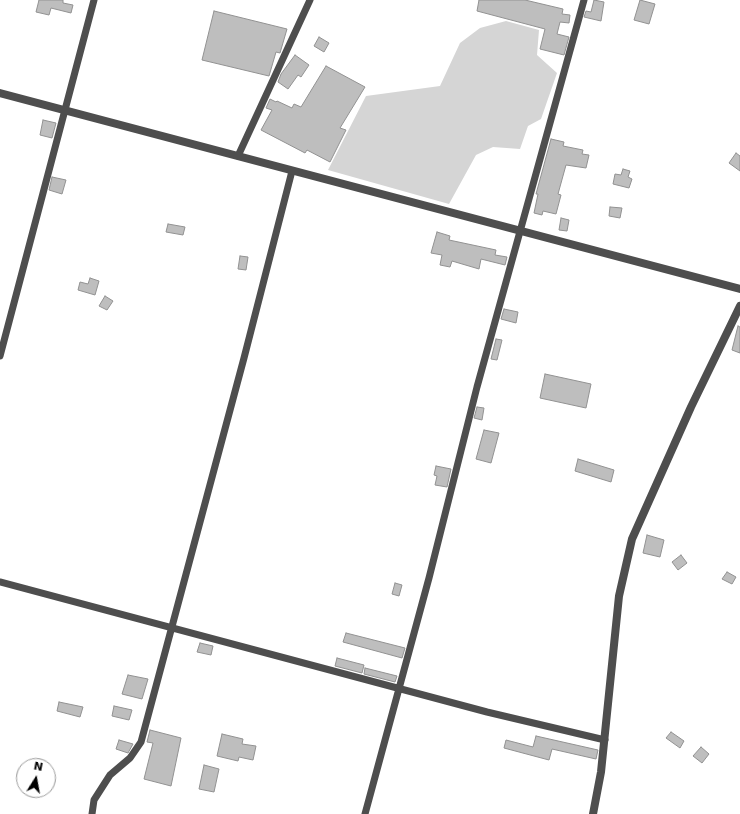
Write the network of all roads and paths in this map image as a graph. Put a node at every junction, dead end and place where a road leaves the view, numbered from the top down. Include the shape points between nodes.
1 (94, 0) edge
2 (310, 0) edge
3 (584, 0) edge
4 (0, 93) edge
5 (65, 110) junction
6 (238, 156) junction
7 (292, 171) junction
8 (519, 232) junction
9 (740, 289) edge
10 (740, 306) edge
11 (0, 356) edge
12 (0, 582) edge
13 (172, 627) junction
14 (398, 687) junction
15 (605, 740) junction
16 (92, 814) edge
17 (365, 814) edge
18 (592, 814) edge

1 - 5 street
2 - 6 street
3 - 8 street
4 - 5 street
5 - 6 street
5 - 11 street
6 - 7 street
7 - 8 street
7 - 13 street
8 - 9 street
8 - 14 street
10 - 15 street via 632,539 619,596
12 - 13 street
13 - 14 street
13 - 16 street via 141,742 130,758 110,775 94,800
14 - 15 street via 487,712
14 - 17 street
15 - 18 street

